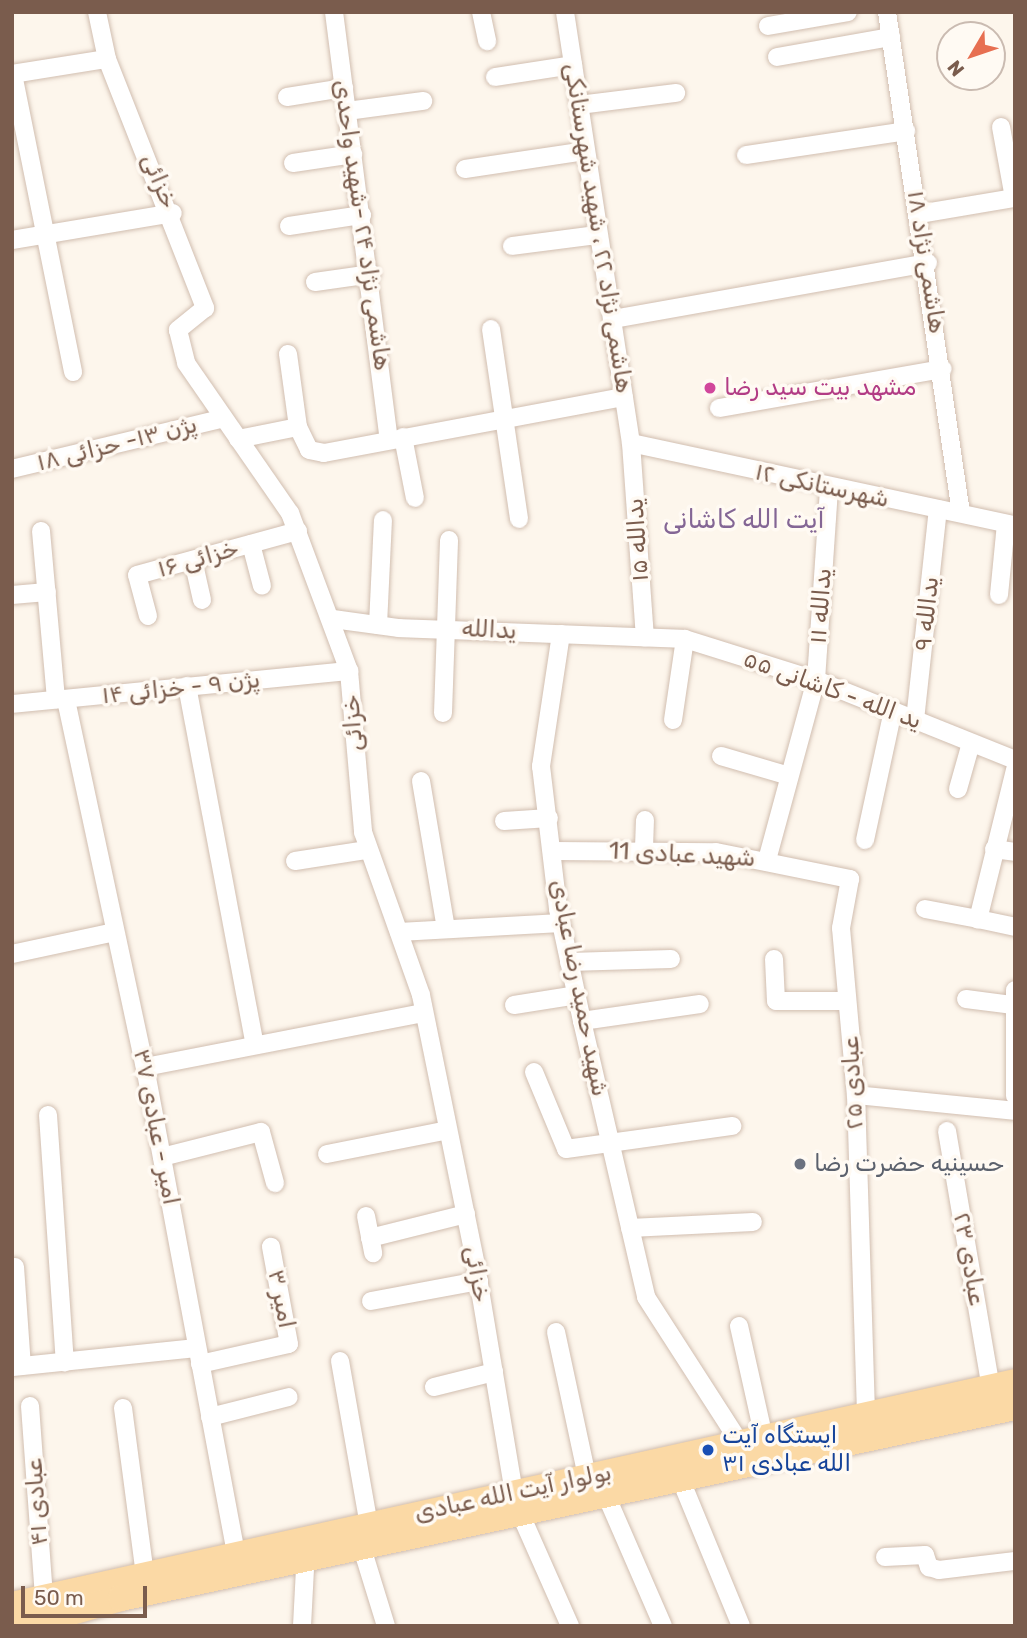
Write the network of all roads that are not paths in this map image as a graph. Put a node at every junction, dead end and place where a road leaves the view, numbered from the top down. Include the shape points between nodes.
1 (104, 12) edge
2 (334, 12) edge
3 (481, 12) edge
4 (565, 12) edge
5 (848, 12) edge
6 (887, 12) edge
7 (97, 13) edge
8 (768, 26) dead end
9 (891, 37) junction
10 (487, 41) dead end
11 (777, 57) dead end
12 (107, 59) junction
13 (573, 65) junction
14 (13, 74) edge
15 (495, 77) dead end
16 (344, 88) junction
17 (676, 93) dead end
18 (287, 97) dead end
19 (423, 101) dead end
20 (579, 105) junction
21 (347, 111) junction
22 (1001, 127) dead end
23 (906, 131) junction
24 (585, 151) junction
25 (353, 154) junction
26 (746, 155) dead end
27 (293, 163) dead end
28 (465, 169) dead end
29 (1015, 198) edge
30 (173, 213) junction
31 (919, 214) junction
32 (362, 215) junction
33 (289, 226) dead end
34 (46, 234) junction
35 (597, 235) junction
36 (12, 240) edge
37 (512, 246) dead end
38 (928, 263) junction
39 (371, 274) junction
40 (315, 282) dead end
41 (613, 319) junction
42 (491, 329) dead end
43 (288, 354) dead end
44 (943, 369) junction
45 (73, 372) dead end
46 (624, 397) junction
47 (719, 408) dead end
48 (221, 419) junction
49 (503, 421) junction
50 (298, 427) junction
51 (396, 438) junction
52 (238, 439) junction
53 (631, 443) junction
54 (12, 469) edge
55 (829, 490) junction
56 (415, 498) dead end
57 (938, 509) junction
58 (961, 513) junction
59 (519, 519) dead end
60 (383, 520) dead end
61 (1010, 524) edge
62 (41, 531) dead end
63 (298, 531) junction
64 (449, 540) dead end
65 (251, 544) junction
66 (193, 560) junction
67 (262, 586) dead end
68 (47, 592) junction
69 (12, 595) edge
70 (999, 595) dead end
71 (202, 600) dead end
72 (148, 616) dead end
73 (334, 619) junction
74 (378, 625) junction
75 (442, 627) junction
76 (561, 634) junction
77 (645, 637) junction
78 (685, 639) junction
79 (349, 671) junction
80 (816, 680) junction
81 (187, 686) junction
82 (61, 700) junction
83 (12, 704) edge
84 (892, 709) junction
85 (443, 713) dead end
86 (673, 720) dead end
87 (915, 720) junction
88 (971, 743) junction
89 (721, 756) dead end
90 (1015, 760) edge
91 (1015, 770) edge
92 (786, 775) junction
93 (421, 781) dead end
94 (958, 789) dead end
95 (549, 818) junction
96 (645, 820) dead end
97 (504, 821) dead end
98 (865, 840) dead end
99 (644, 849) junction
100 (994, 849) junction
101 (367, 850) junction
102 (553, 851) junction
103 (1015, 852) edge
104 (767, 860) junction
105 (295, 861) dead end
106 (850, 878) joint
107 (925, 909) dead end
108 (978, 919) junction
109 (561, 923) junction
110 (1015, 927) edge
111 (446, 929) junction
112 (115, 932) junction
113 (399, 932) junction
114 (12, 954) edge
115 (671, 959) dead end
116 (774, 959) dead end
117 (569, 962) junction
118 (577, 995) junction
119 (1014, 998) edge
120 (966, 999) dead end
121 (847, 1001) junction
122 (700, 1004) dead end
123 (514, 1005) dead end
124 (424, 1013) junction
125 (582, 1021) junction
126 (254, 1042) junction
127 (145, 1067) junction
128 (534, 1072) dead end
129 (856, 1095) junction
130 (1015, 1096) edge
131 (1015, 1111) edge
132 (48, 1115) dead end
133 (733, 1126) dead end
134 (448, 1130) junction
135 (947, 1131) dead end
136 (611, 1142) junction
137 (327, 1154) dead end
138 (162, 1157) junction
139 (275, 1183) dead end
140 (466, 1214) junction
141 (366, 1216) dead end
142 (753, 1222) dead end
143 (630, 1228) junction
144 (271, 1247) dead end
145 (15, 1267) dead end
146 (479, 1281) junction
147 (371, 1301) dead end
148 (739, 1326) dead end
149 (555, 1332) dead end
150 (199, 1356) junction
151 (340, 1361) dead end
152 (65, 1362) junction
153 (17, 1367) edge
154 (494, 1373) junction
155 (1003, 1385) edge
156 (434, 1387) dead end
157 (289, 1397) dead end
158 (30, 1406) dead end
159 (1015, 1407) edge
160 (122, 1408) dead end
161 (866, 1415) junction
162 (210, 1417) junction
163 (752, 1441) junction
164 (587, 1477) junction
165 (680, 1478) junction
166 (607, 1494) junction
167 (517, 1503) junction
168 (366, 1537) junction
169 (306, 1550) junction
170 (236, 1555) junction
171 (885, 1557) dead end
172 (1015, 1562) edge
173 (145, 1576) junction
174 (44, 1598) junction
175 (12, 1605) edge
176 (22, 1626) edge
177 (302, 1626) edge
178 (386, 1626) edge
179 (570, 1626) edge
180 (663, 1626) edge
181 (741, 1626) edge

1 - 7 street
2 - 16 street, هاشمی نژاد ۲۴ -شهید واحدی
3 - 10 street
4 - 13 street, هاشمی نژاد ۲۲ ، شهید شهرستانکی
5 - 8 street
6 - 9 street, هاشمی نژاد ۱۸
7 - 12 street, خزائی
9 - 11 street
9 - 23 street, هاشمی نژاد ۱۸
12 - 14 street
12 - 30 street, خزائی
13 - 15 street
13 - 20 street, هاشمی نژاد ۲۲ ، شهید شهرستانکی
14 - 34 street
16 - 18 street
16 - 21 street, هاشمی نژاد ۲۴ -شهید واحدی
17 - 20 street
19 - 21 street
20 - 24 street, هاشمی نژاد ۲۲ ، شهید شهرستانکی
21 - 25 street, هاشمی نژاد ۲۴ -شهید واحدی
22 - 29 street
23 - 26 street
23 - 31 street, هاشمی نژاد ۱۸
24 - 28 street
24 - 35 street, هاشمی نژاد ۲۲ ، شهید شهرستانکی
25 - 27 street
25 - 32 street, هاشمی نژاد ۲۴ -شهید واحدی
29 - 31 street
30 - 34 street
30 - 48 street, خزائی via 205,308 178,330 186,363
31 - 38 street, هاشمی نژاد ۱۸
32 - 33 street
32 - 39 street, هاشمی نژاد ۲۴ -شهید واحدی
34 - 36 street
34 - 45 street
35 - 37 street
35 - 41 street, هاشمی نژاد ۲۲ ، شهید شهرستانکی
38 - 41 street
38 - 44 street, هاشمی نژاد ۱۸
39 - 40 street
39 - 51 street, هاشمی نژاد ۲۴ -شهید واحدی
41 - 46 street, هاشمی نژاد ۲۲ ، شهید شهرستانکی
42 - 49 street
43 - 50 street
44 - 47 street
44 - 58 street, هاشمی نژاد ۱۸
46 - 49 street
46 - 53 street, هاشمی نژاد ۲۲ ، شهید شهرستانکی
48 - 52 street, خزائی
48 - 54 street, پژن ۱۳- حزائی ۱۸
49 - 51 street
49 - 59 street
50 - 51 street via 316,453
50 - 52 street
51 - 56 street, هاشمی نژاد ۲۴ -شهید واحدی
52 - 63 street, خزائی
53 - 55 street, شهرستانکی ۱۲
53 - 77 street, یدالله ۱۵
55 - 57 street, شهرستانکی ۱۲
55 - 80 street, یدالله ۱۱
57 - 58 street, شهرستانکی ۱۲
57 - 87 street, یدالله ۹
58 - 61 street, شهرستانکی ۱۲
60 - 74 street
61 - 70 street
62 - 68 street, امیر - عبادی ۳۷
63 - 65 street, خزائی ۱۶
63 - 73 street, خزائی
64 - 75 street
65 - 66 street, خزائی ۱۶
65 - 67 street
66 - 71 street
66 - 72 street, خزائی ۱۶ via 137,575
68 - 69 street
68 - 82 street, امیر - عبادی ۳۷
73 - 74 street, یدالله
73 - 79 street, خزائی
74 - 75 street, یدالله
75 - 76 street, یدالله
75 - 85 street
76 - 77 street, یدالله
76 - 95 street, شهید حمید رضا عبادی via 541,766
77 - 78 street, ید الله - کاشانی ۵۵
78 - 80 street, ید الله - کاشانی ۵۵
78 - 86 street
79 - 81 street, پژن ۹ - خزائی ۱۴
79 - 101 street, خزائی
80 - 84 street, ید الله - کاشانی ۵۵
80 - 92 street, یدالله ۱۱
81 - 82 street, پژن ۹ - خزائی ۱۴
81 - 126 street
82 - 83 street, پژن ۹ - خزائی ۱۴
82 - 112 street, امیر - عبادی ۳۷
84 - 87 street, ید الله - کاشانی ۵۵
84 - 98 street
87 - 88 street, ید الله - کاشانی ۵۵
88 - 90 street, ید الله - کاشانی ۵۵
88 - 94 street
89 - 92 street
91 - 100 street
92 - 104 street, یدالله ۱۱
93 - 111 street
95 - 97 street
95 - 102 street, شهید حمید رضا عبادی
96 - 99 street
99 - 102 street, شهید عبادی 11
99 - 104 street, شهید عبادی 11
100 - 103 street
100 - 108 street
101 - 105 street
101 - 113 street, خزائی
102 - 109 street, شهید حمید رضا عبادی
104 - 106 street, شهید عبادی 11
106 - 121 street, عبادی ۲۵ via 841,928
107 - 108 street
108 - 110 street
109 - 111 street
109 - 117 street, شهید حمید رضا عبادی
111 - 113 street
112 - 114 street
112 - 127 street, امیر - عبادی ۳۷
113 - 124 street, خزائی
115 - 117 street
116 - 121 street via 776,1001
117 - 118 street, شهید حمید رضا عبادی
118 - 123 street
118 - 125 street, شهید حمید رضا عبادی
119 - 120 street
119 - 130 street
121 - 129 street, عبادی ۲۵
122 - 125 street
124 - 126 street
124 - 134 street, خزائی
125 - 136 street, شهید حمید رضا عبادی
126 - 127 street
127 - 138 street, امیر - عبادی ۳۷
128 - 136 street via 566,1149
129 - 131 street
129 - 161 street, عبادی ۲۵
132 - 152 street
133 - 136 street
134 - 137 street
134 - 140 street, خزائی
135 - 155 street, عبادی ۲۳
136 - 143 street, شهید حمید رضا عبادی
138 - 139 street via 261,1132
138 - 150 street, امیر - عبادی ۳۷
140 - 141 street via 372,1245
140 - 146 street, خزائی
142 - 143 street
143 - 163 street, شهید حمید رضا عبادی via 646,1297
144 - 150 street, امیر ۳ via 289,1344
145 - 153 street
146 - 147 street
146 - 154 street, خزائی
148 - 163 street
149 - 164 street
150 - 152 street
150 - 162 street, امیر - عبادی ۳۷
151 - 168 street
152 - 153 street
154 - 156 street
154 - 167 street, خزائی
155 - 161 main road, بولوار آیت الله عبادی
157 - 162 street
158 - 174 street, عبادی ۴۱
159 - 165 main road, بولوار آیت الله عبادی
160 - 173 street
161 - 163 main road, بولوار آیت الله عبادی
162 - 170 street, امیر - عبادی ۳۷
163 - 164 main road, بولوار آیت الله عبادی
164 - 167 main road, بولوار آیت الله عبادی
165 - 166 main road, بولوار آیت الله عبادی
165 - 181 street
166 - 167 main road, بولوار آیت الله عبادی
166 - 180 street
167 - 168 main road, بولوار آیت الله عبادی
167 - 179 street, خزائی
168 - 169 main road, بولوار آیت الله عبادی
168 - 178 street
169 - 170 main road, بولوار آیت الله عبادی
169 - 176 main road, بولوار آیت الله عبادی
169 - 177 street
170 - 173 main road, بولوار آیت الله عبادی
171 - 172 street via 925,1556 929,1567 939,1570
173 - 174 main road, بولوار آیت الله عبادی
174 - 175 main road, بولوار آیت الله عبادی

